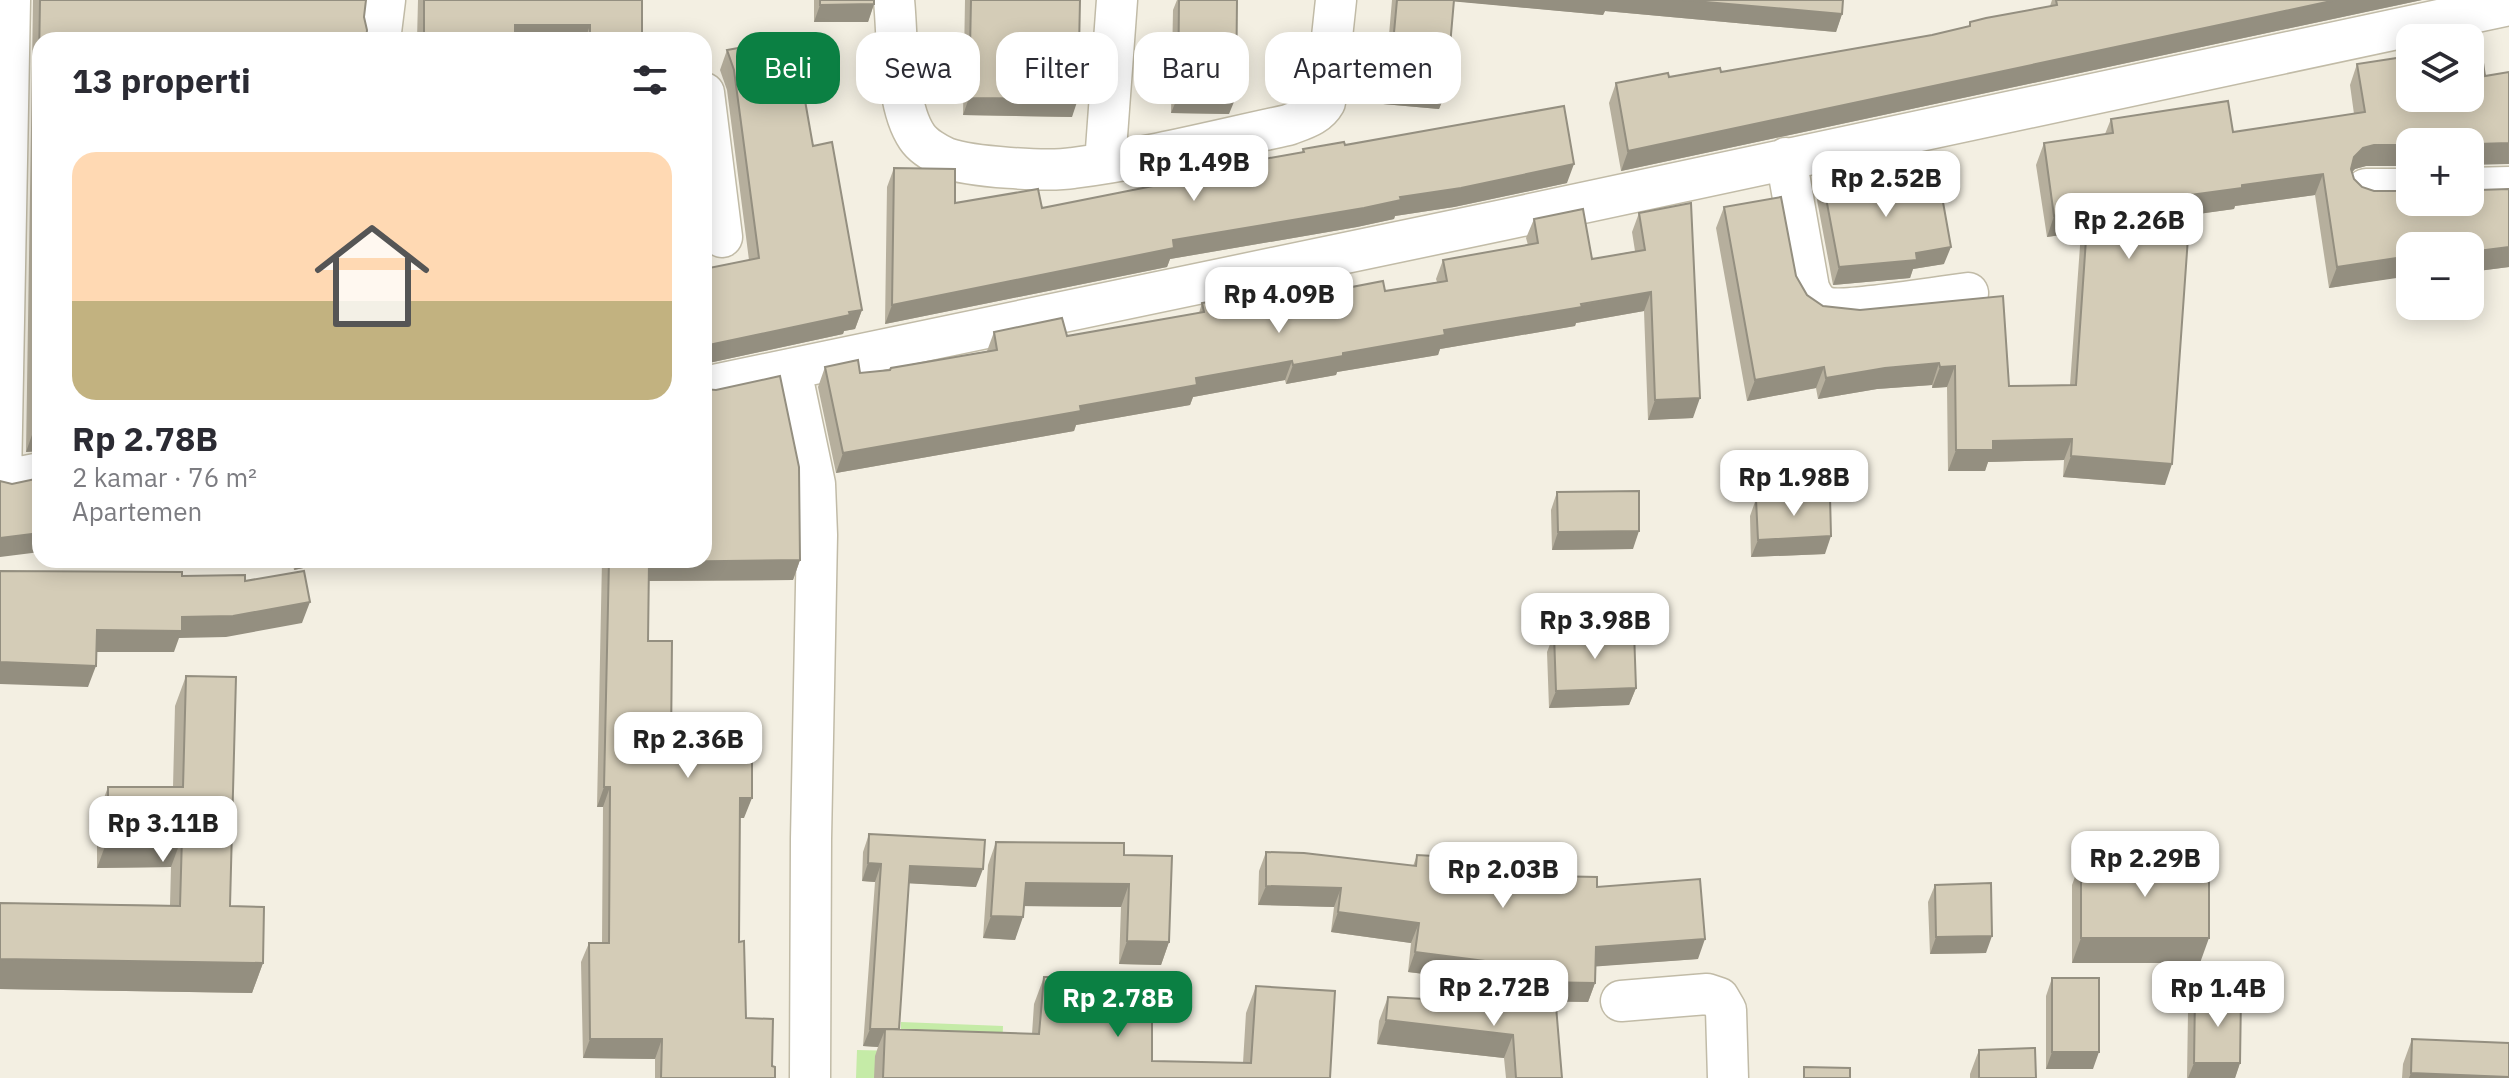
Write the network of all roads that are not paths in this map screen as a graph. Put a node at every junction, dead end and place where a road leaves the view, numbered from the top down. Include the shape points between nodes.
1 (10, 0) edge
2 (385, 0) edge
3 (894, 0) edge
4 (1117, 0) edge
5 (1336, 0) edge
6 (2509, 5) edge
7 (381, 32) edge
8 (712, 157) edge
9 (1786, 158) junction
10 (1105, 163) junction
11 (2509, 187) edge
12 (2484, 188) edge
13 (2366, 189) edge
14 (2396, 189) edge
15 (722, 237) dead end
16 (1968, 293) dead end
17 (791, 370) junction
18 (712, 385) edge
19 (32, 475) edge
20 (1, 481) edge
21 (1621, 1001) dead end
22 (810, 1078) edge
23 (1728, 1078) edge

1 - 20 street
2 - 7 street
3 - 10 street via 903,96 918,140 948,159 1022,169
4 - 10 street
5 - 10 street via 1328,87 1320,110 1288,125
6 - 9 street
8 - 15 street
9 - 16 street via 1815,301 1825,307 1847,307
9 - 17 street
11 - 12 street
13 - 14 street
17 - 18 street
17 - 22 street via 815,484 817,535
19 - 20 street
21 - 23 street via 1707,994 1719,998 1726,1010

